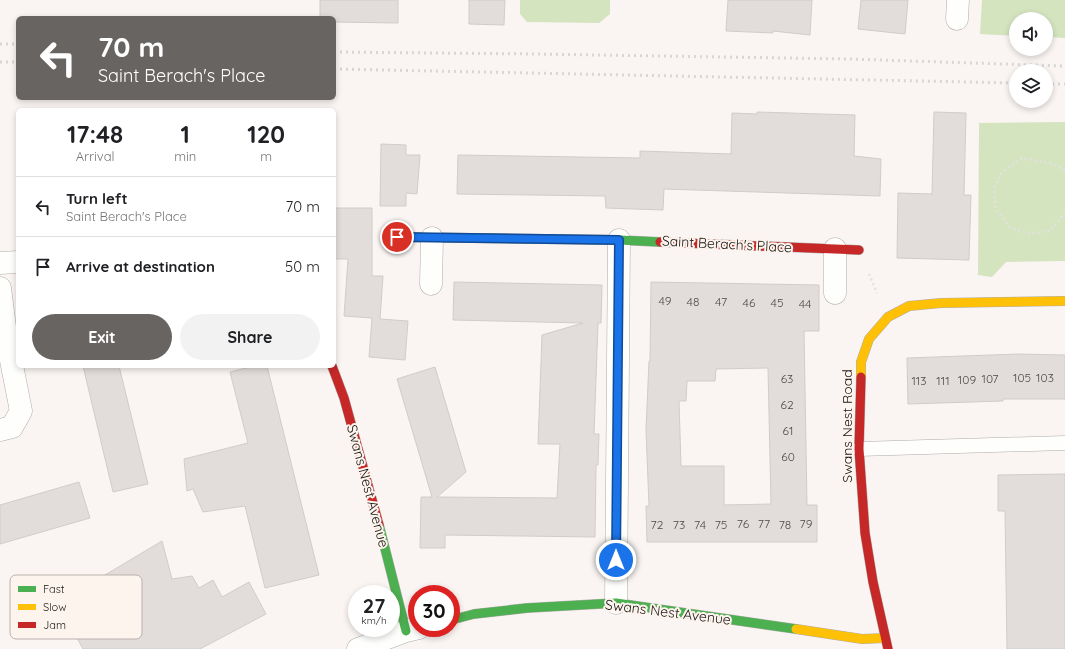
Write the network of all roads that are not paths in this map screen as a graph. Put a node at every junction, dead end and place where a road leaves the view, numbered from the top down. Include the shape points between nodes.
1 (397, 237) dead end
2 (432, 238) junction
3 (619, 240) junction
4 (835, 249) junction
5 (859, 250) road end
6 (16, 262) edge
7 (0, 263) edge
8 (431, 284) dead end
9 (0, 288) edge
10 (835, 293) dead end
11 (1065, 302) edge
12 (333, 368) edge
13 (0, 430) edge
14 (1065, 443) edge
15 (859, 449) junction
16 (616, 603) junction
17 (408, 614) edge
18 (460, 618) edge
19 (408, 632) edge
20 (885, 638) junction
21 (358, 649) edge
22 (888, 649) edge

1 - 2 street, Saint Berach's Place
2 - 3 street, Saint Berach's Place
2 - 8 street
3 - 4 street, Saint Berach's Place
3 - 16 street
4 - 5 street, Saint Berach's Place
4 - 10 street
6 - 7 street
9 - 13 street via 21,411 12,427
11 - 15 street, Swans Nest Road via 941,302 909,306 888,317 869,339 861,362
12 - 17 street, Swans Nest Avenue
14 - 15 lane
15 - 20 street, Swans Nest Road via 865,533 872,582
16 - 18 street, Swans Nest Avenue via 527,608
16 - 20 street, Swans Nest Avenue via 862,639
19 - 21 street, Swans Nest Avenue
20 - 22 street, Swans Nest Road

